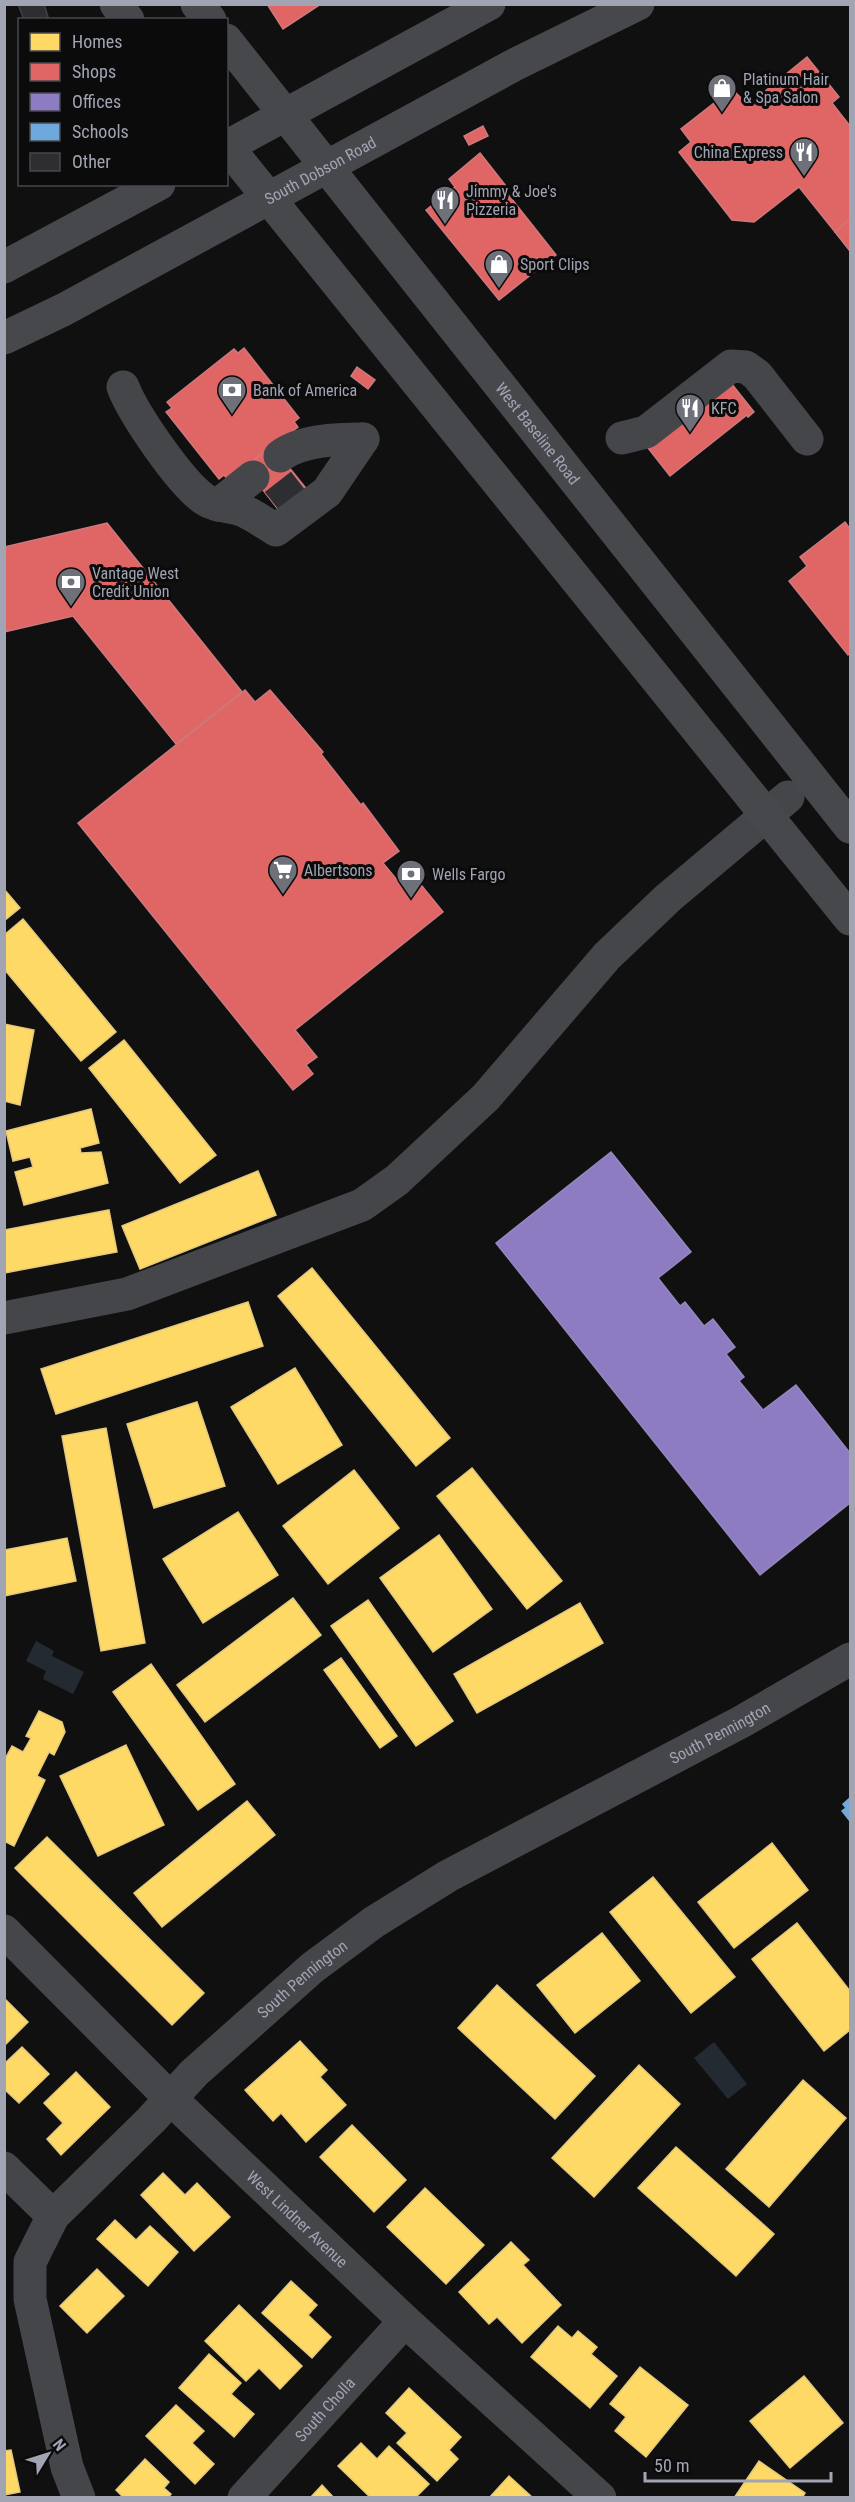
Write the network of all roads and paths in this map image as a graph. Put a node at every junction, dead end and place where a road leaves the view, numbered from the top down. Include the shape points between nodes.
1 (116, 4) edge
2 (198, 4) edge
3 (489, 4) edge
4 (638, 4) edge
5 (126, 18) edge
6 (208, 18) edge
7 (228, 42) edge
8 (286, 114) junction
9 (228, 145) edge
10 (228, 147) edge
11 (327, 167) junction
12 (155, 186) edge
13 (269, 198) junction
14 (4, 267) edge
15 (4, 338) edge
16 (123, 387) dead end
17 (622, 438) dead end
18 (807, 439) dead end
19 (291, 469) tunnel mouth
20 (778, 806) junction
21 (850, 827) edge
22 (850, 919) edge
23 (4, 1318) edge
24 (850, 1659) edge
25 (4, 1931) edge
26 (171, 2099) junction
27 (4, 2168) edge
28 (52, 2216) junction
29 (405, 2321) junction
30 (79, 2498) edge
31 (244, 2498) edge
32 (600, 2498) edge

1 - 5 main road
2 - 6 main road
3 - 8 main road
4 - 11 main road, South Dobson Road via 514,65
7 - 8 main road, West Baseline Road
8 - 9 main road
8 - 11 main road, West Baseline Road
10 - 13 main road
11 - 13 main road, South Dobson Road
11 - 21 main road, West Baseline Road
12 - 14 main road
13 - 15 main road, South Dobson Road
13 - 20 main road
16 - 19 street via 132,409 192,488 206,501 251,501 276,530 327,492 363,439 301,444
17 - 18 street via 646,432 731,366 746,367 757,375
20 - 22 main road
20 - 23 street via 668,898 607,956 486,1097 397,1180 362,1205 127,1294
24 - 26 street, South Pennington via 741,1722 448,1876 374,1922 312,1968 194,2073
25 - 26 street, West Lindner Avenue
26 - 28 street, South Pennington
26 - 29 street, West Lindner Avenue
27 - 28 street
28 - 30 street, South Pennington via 30,2262 30,2299 67,2467
29 - 31 street, South Cholla
29 - 32 street, West Lindner Avenue

